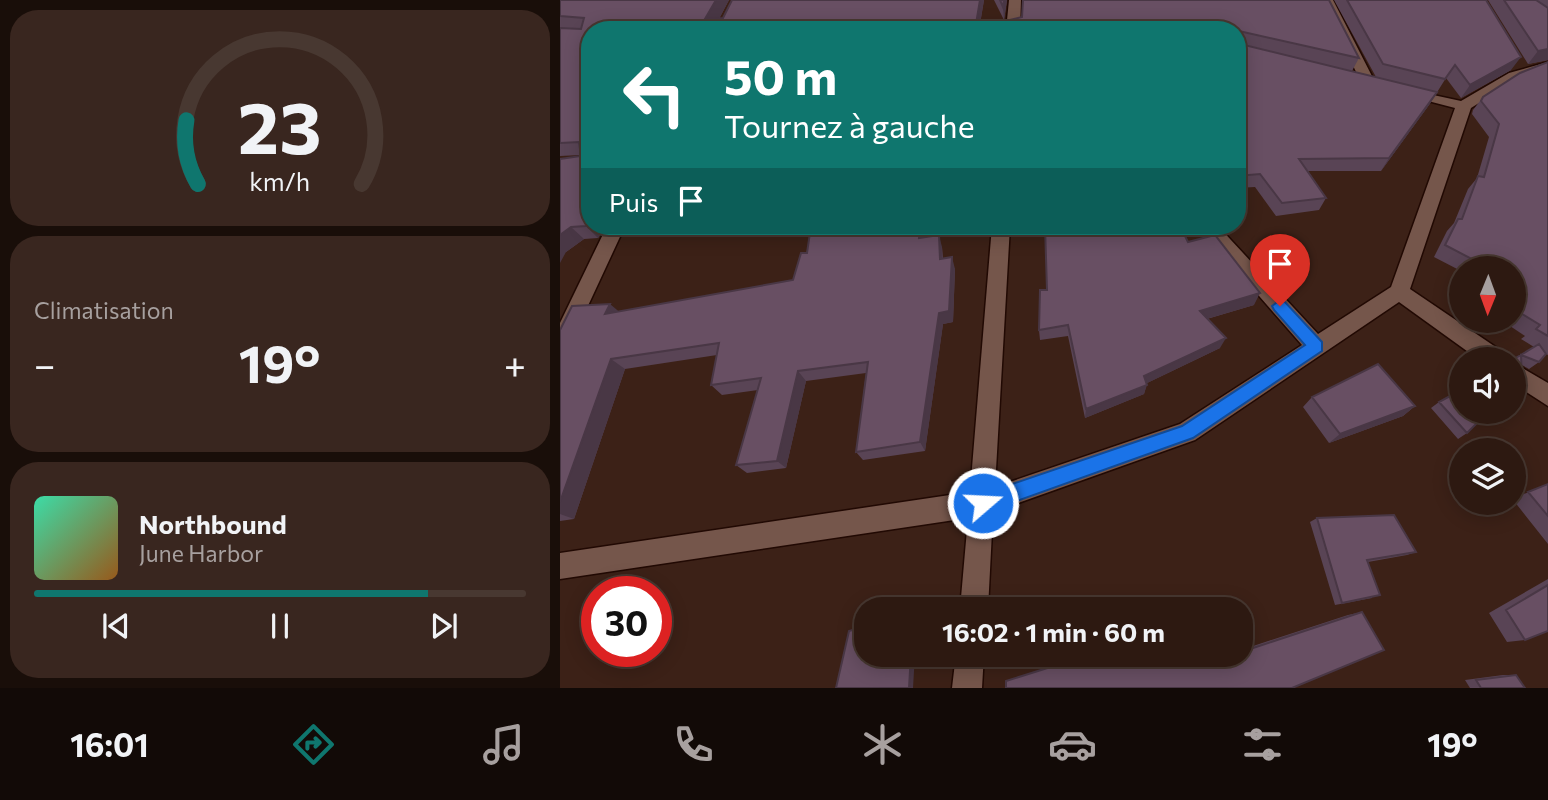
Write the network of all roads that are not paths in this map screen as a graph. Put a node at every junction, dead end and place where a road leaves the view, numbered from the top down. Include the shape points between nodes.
1 (1015, 0) edge
2 (1327, 0) edge
3 (1014, 21) edge
4 (1548, 66) edge
5 (1341, 74) edge
6 (1379, 84) junction
7 (1464, 106) junction
8 (612, 235) edge
9 (1000, 235) edge
10 (1215, 235) edge
11 (1399, 292) junction
12 (560, 345) edge
13 (1316, 346) junction
14 (1478, 347) edge
15 (1526, 380) edge
16 (1548, 396) edge
17 (983, 503) junction
18 (560, 566) edge
19 (975, 597) edge
20 (969, 667) edge
21 (967, 688) edge

1 - 3 street
2 - 6 street
4 - 7 street via 1518,65
5 - 6 street
6 - 7 street
7 - 11 street
8 - 12 street
9 - 17 street
10 - 13 street
11 - 13 street
11 - 14 street
13 - 17 street via 1187,432
15 - 16 street
17 - 18 street
17 - 19 street
20 - 21 street

